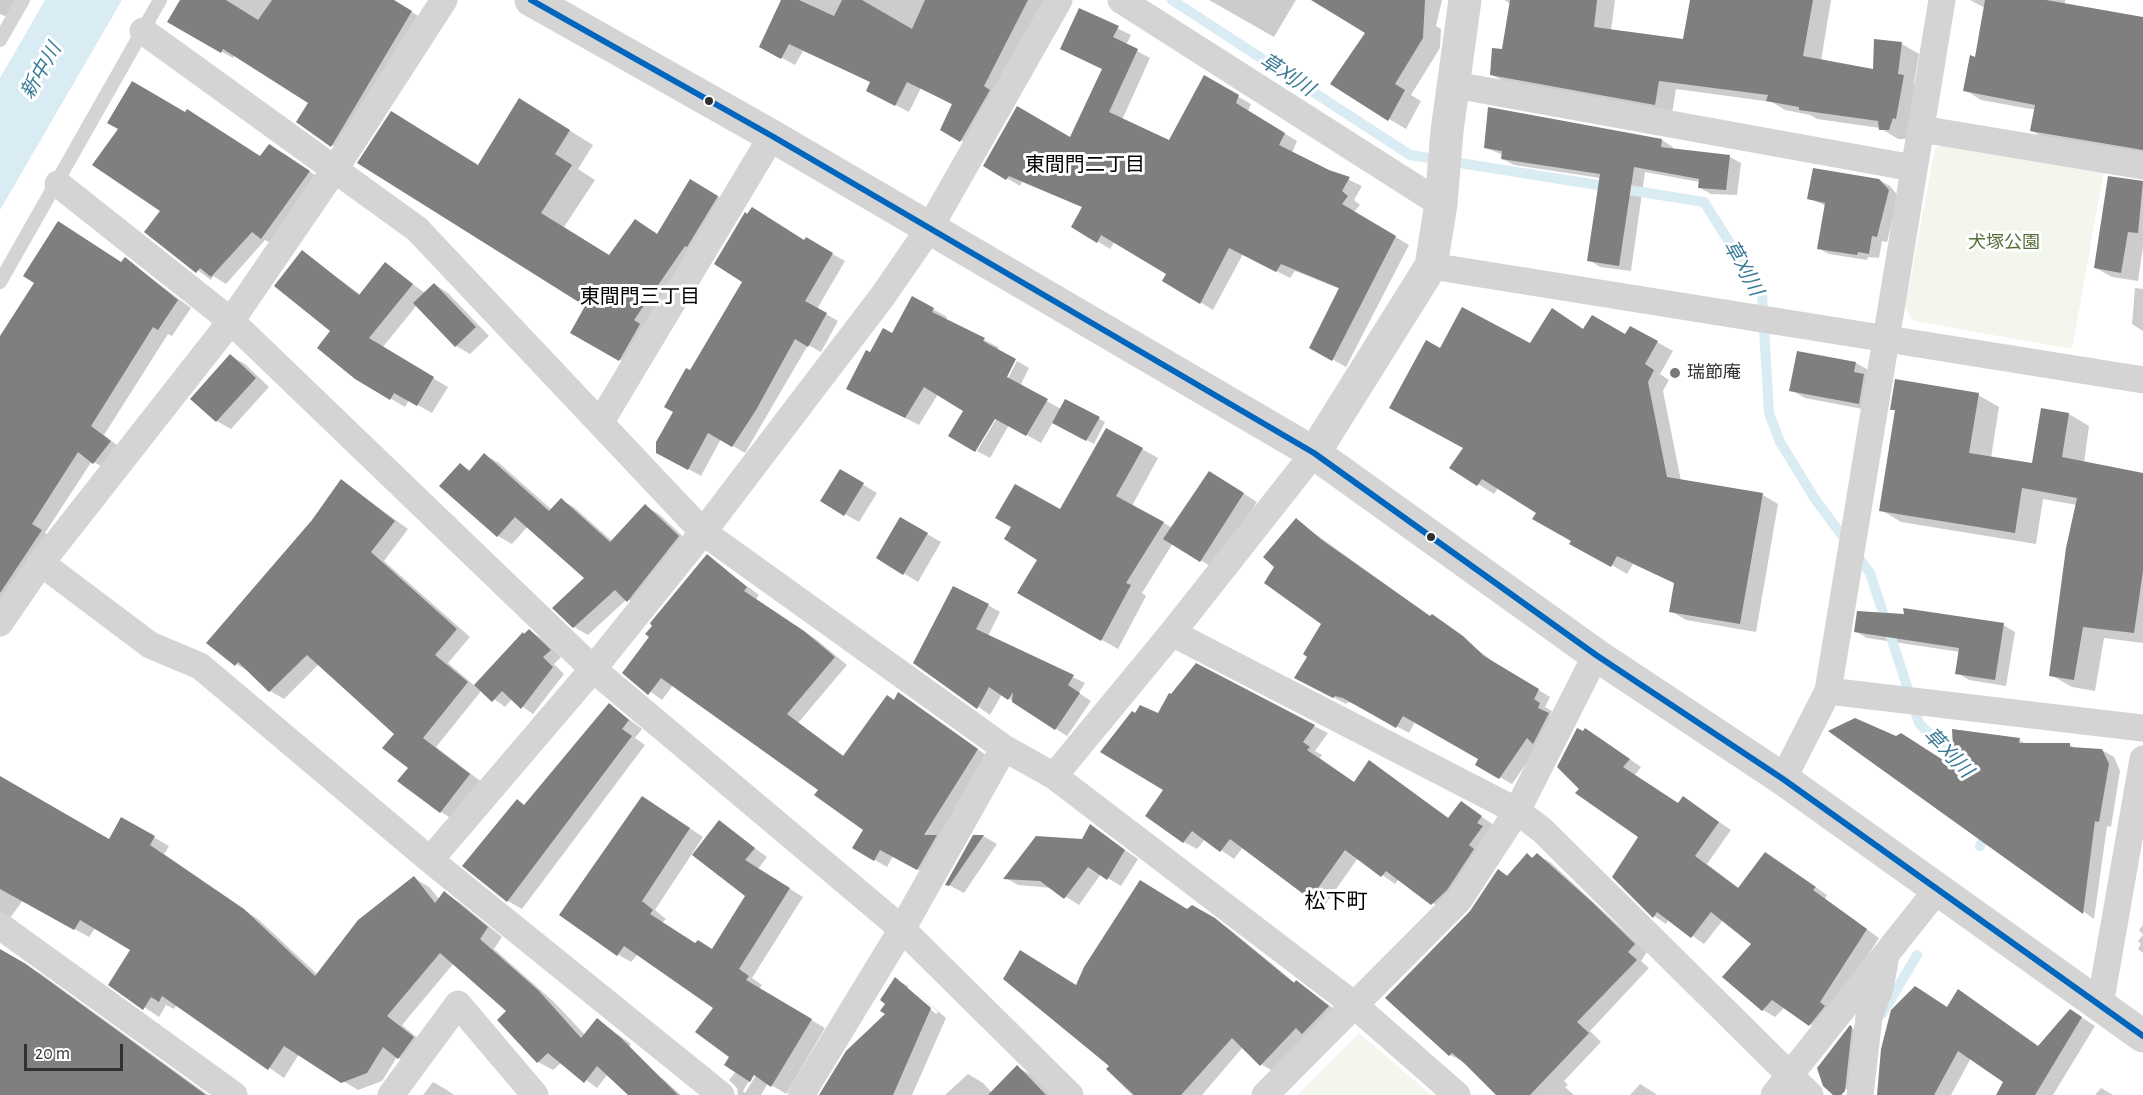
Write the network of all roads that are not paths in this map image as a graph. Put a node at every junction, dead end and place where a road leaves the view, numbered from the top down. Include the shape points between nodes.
1 (23, 0) edge
2 (160, 0) edge
3 (444, 0) edge
4 (531, 0) edge
5 (1059, 0) edge
6 (1120, 0) edge
7 (1465, 0) edge
8 (1942, 0) edge
9 (142, 31) junction
10 (0, 40) edge
11 (1455, 85) junction
12 (1921, 129) junction
13 (772, 136) junction
14 (2143, 166) edge
15 (1913, 168) junction
16 (336, 169) junction
17 (58, 183) junction
18 (1441, 204) junction
19 (929, 230) junction
20 (1431, 266) junction
21 (0, 282) edge
22 (231, 321) junction
23 (1886, 338) junction
24 (2143, 380) edge
25 (600, 423) junction
26 (1314, 453) junction
27 (703, 532) junction
28 (41, 563) junction
29 (0, 623) edge
30 (1172, 633) junction
31 (1596, 655) junction
32 (593, 669) junction
33 (1828, 691) junction
34 (2143, 728) edge
35 (1004, 748) junction
36 (2143, 759) edge
37 (1054, 776) junction
38 (1783, 779) junction
39 (1517, 811) junction
40 (430, 860) junction
41 (1937, 891) junction
42 (0, 926) edge
43 (902, 929) junction
44 (1885, 957) junction
45 (1353, 1004) junction
46 (2100, 1005) junction
47 (2143, 1036) edge
48 (1782, 1085) edge
49 (234, 1095) edge
50 (391, 1095) edge
51 (535, 1095) edge
52 (721, 1095) edge
53 (801, 1095) edge
54 (1070, 1095) edge
55 (1264, 1095) edge
56 (1457, 1095) edge
57 (1810, 1095) edge
58 (1860, 1095) edge

1 - 10 lane
2 - 9 lane
3 - 16 street
4 - 13 street
5 - 19 street
6 - 18 street
7 - 11 street
8 - 12 street
9 - 16 street
9 - 17 lane
11 - 15 street
11 - 18 street
12 - 14 street
12 - 15 street
13 - 19 street
13 - 25 street
15 - 23 street
16 - 22 street
16 - 25 street via 417,230
17 - 21 lane
17 - 22 street
18 - 20 street
19 - 26 street
19 - 27 street
20 - 23 street
20 - 26 street
22 - 28 street
22 - 32 street
23 - 24 street
23 - 33 street
25 - 27 street
26 - 30 street
26 - 31 street
27 - 32 street
27 - 35 street
28 - 29 street
28 - 40 street via 150,645 200,666
30 - 37 street
30 - 39 street
31 - 38 street
31 - 39 street
32 - 40 street
32 - 43 street
33 - 34 street
33 - 38 street
35 - 37 street
35 - 43 street
36 - 46 street
37 - 45 street
38 - 41 street
39 - 45 street via 1459,900
39 - 48 street via 1542,830
40 - 52 street
41 - 44 street
41 - 46 street
42 - 49 street
43 - 53 street
43 - 54 street
44 - 48 street
44 - 58 street via 1880,988 1869,1017
45 - 55 street
45 - 56 street
46 - 47 street
48 - 57 street
50 - 51 street via 458,1004

